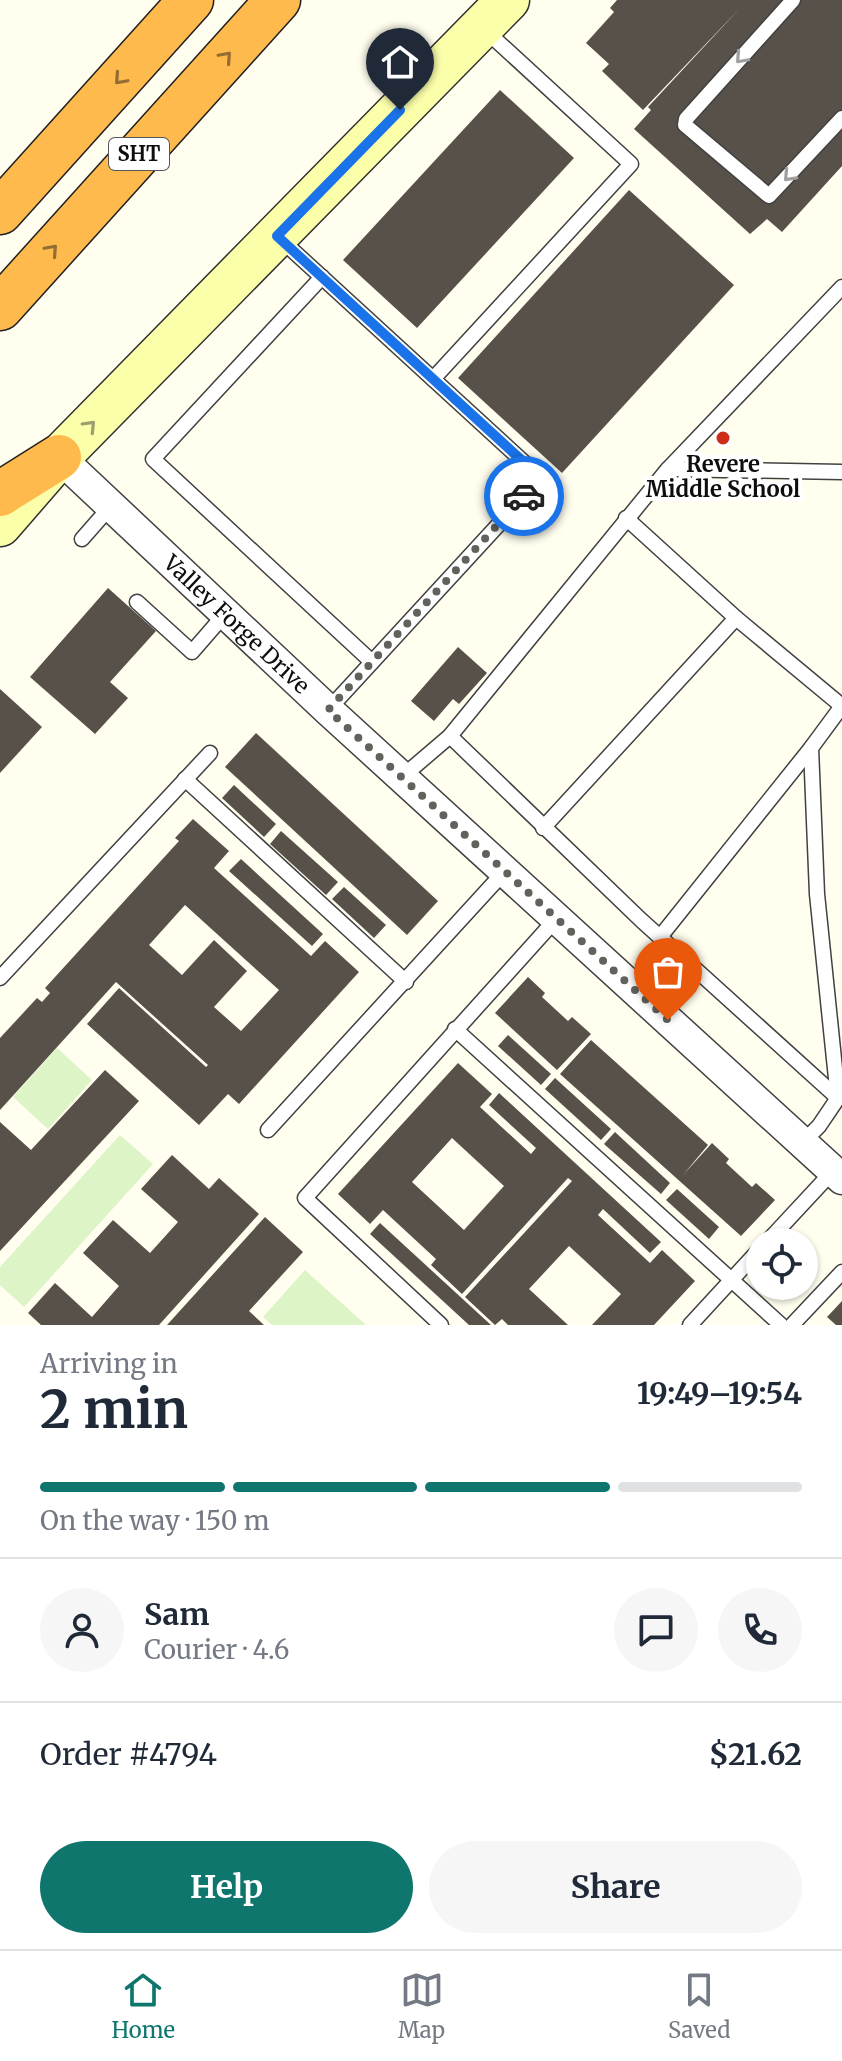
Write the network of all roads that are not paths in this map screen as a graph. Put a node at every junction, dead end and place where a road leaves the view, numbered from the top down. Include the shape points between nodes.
1 (191, 0) edge
2 (278, 0) edge
3 (793, 0) edge
4 (495, 13) edge
5 (842, 118) edge
6 (0, 212) edge
7 (277, 236) junction
8 (322, 277) junction
9 (842, 287) edge
10 (0, 308) edge
11 (433, 379) junction
12 (59, 457) junction
13 (668, 469) junction
14 (842, 472) edge
15 (0, 494) edge
16 (111, 506) junction
17 (626, 518) junction
18 (0, 525) edge
19 (82, 539) dead end
20 (137, 602) dead end
21 (225, 614) junction
22 (736, 618) junction
23 (372, 662) junction
24 (842, 706) edge
25 (328, 710) junction
26 (450, 736) junction
27 (811, 748) junction
28 (210, 753) dead end
29 (402, 777) junction
30 (185, 779) junction
31 (543, 828) junction
32 (505, 871) junction
33 (557, 918) junction
34 (660, 937) junction
35 (0, 978) edge
36 (406, 982) junction
37 (455, 1029) junction
38 (838, 1098) junction
39 (268, 1130) dead end
40 (802, 1143) junction
41 (837, 1175) edge
42 (782, 1228) edge
43 (746, 1264) edge
44 (842, 1272) edge
45 (731, 1281) junction
46 (440, 1325) edge
47 (690, 1325) edge
48 (781, 1325) edge
49 (792, 1325) edge

1 -> 6 highway, SHT
10 -> 2 highway, SHT
3 - 5 lane via 685,122 769,196
4 - 7 main road
4 - 11 lane via 631,164
7 - 8 lane
12 -> 7 main road
8 - 11 lane
8 - 23 lane via 153,459
9 - 13 lane
11 - 23 lane via 529,467 524,497
12 - 15 highway
12 - 16 street, Valley Forge Drive
12 - 18 main road
13 - 14 lane
13 - 17 lane
16 - 19 lane
16 - 21 street, Valley Forge Drive
17 - 22 lane
17 - 26 lane
20 - 21 lane via 192,652
21 - 25 street, Valley Forge Drive
22 - 24 lane
22 - 31 lane
23 - 25 lane
24 - 27 lane
25 - 29 street, Valley Forge Drive
26 - 29 lane
26 - 31 lane
27 - 34 lane
27 - 38 lane via 817,894
28 - 30 lane
29 - 32 street, Valley Forge Drive
30 - 35 lane
30 - 36 lane
31 - 34 lane
32 - 33 street, Valley Forge Drive
32 - 36 lane
33 - 37 lane
33 - 40 street, Valley Forge Drive
34 - 38 lane
36 - 39 lane
37 - 45 lane
37 - 46 lane via 305,1198
38 - 40 lane
40 - 41 street, Valley Forge Drive
41 - 42 lane
43 - 45 lane
44 - 49 lane
45 - 47 lane
45 - 48 lane

